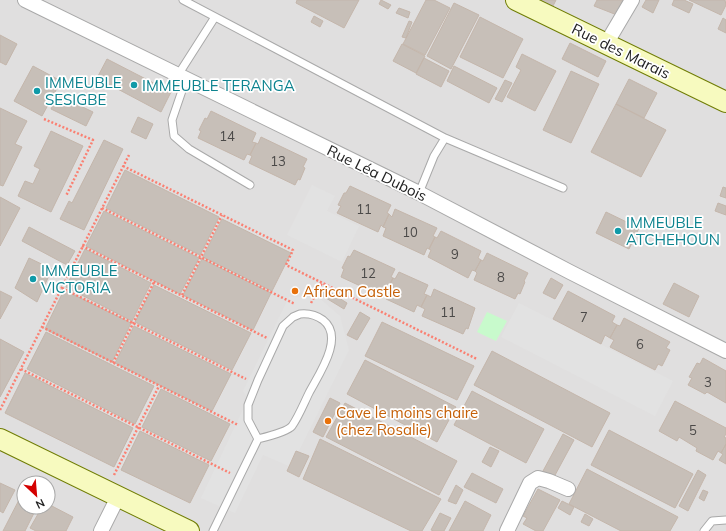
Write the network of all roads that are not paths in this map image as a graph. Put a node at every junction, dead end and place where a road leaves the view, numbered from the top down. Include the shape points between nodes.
1 (25, 0) edge
2 (184, 0) edge
3 (516, 0) edge
4 (632, 0) edge
5 (215, 17) junction
6 (606, 44) junction
7 (182, 77) junction
8 (726, 102) edge
9 (445, 138) junction
10 (250, 185) dead end
11 (564, 188) dead end
12 (419, 193) junction
13 (726, 351) edge
14 (256, 436) junction
15 (0, 439) edge
16 (568, 489) dead end
17 (112, 494) junction
18 (726, 520) edge
19 (101, 531) edge
20 (189, 531) edge
21 (213, 531) edge
22 (507, 531) edge
23 (704, 531) edge

1 - 7 street, Rue Léa Dubois
2 - 5 lane
3 - 6 street, Rue des Marais
4 - 6 street
5 - 7 lane
5 - 9 lane
6 - 8 street, Rue des Marais
7 - 10 lane via 172,120 174,136 189,149
7 - 12 street, Rue Léa Dubois
9 - 11 lane
9 - 12 lane via 434,156
12 - 13 street, Rue Léa Dubois
14 - 14 lane via 270,437 291,427 327,358 332,344 332,334 327,324 316,316 307,312 293,317 283,326 248,405 248,420
14 - 21 lane
15 - 17 street
16 - 22 street via 538,478 530,483
17 - 19 street
17 - 20 street
18 - 23 lane via 712,521

